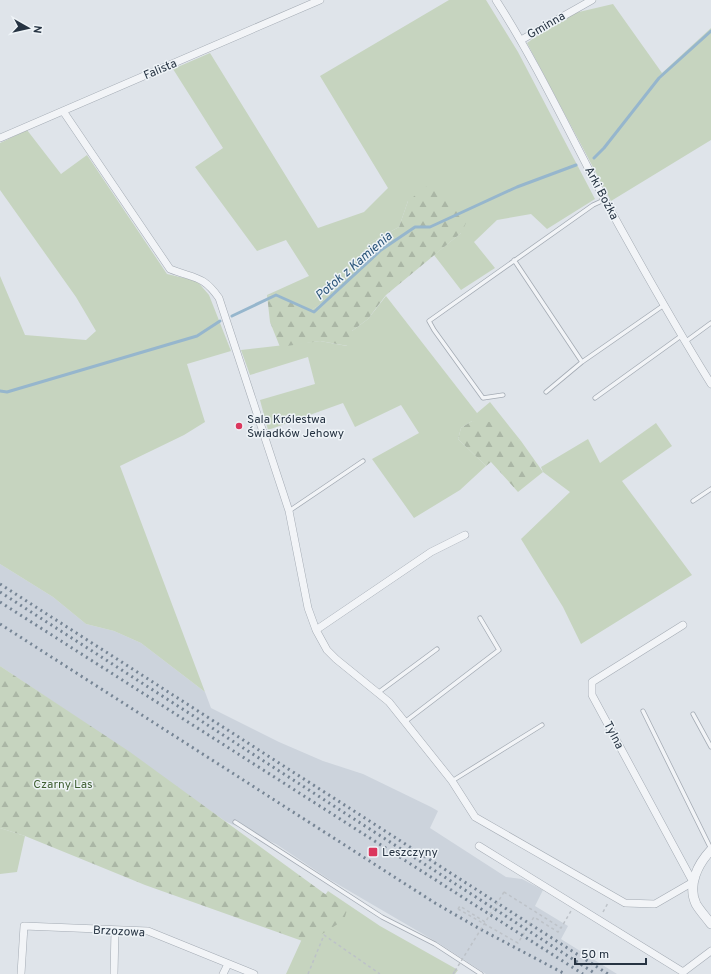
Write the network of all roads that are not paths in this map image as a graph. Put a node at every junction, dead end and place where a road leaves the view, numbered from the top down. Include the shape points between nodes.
1 (320, 0) edge
2 (496, 0) edge
3 (592, 0) edge
4 (521, 40) junction
5 (63, 111) junction
6 (0, 138) edge
7 (605, 200) junction
8 (514, 260) junction
9 (664, 305) junction
10 (711, 323) edge
11 (683, 339) junction
12 (582, 362) junction
13 (711, 384) edge
14 (546, 392) dead end
15 (503, 395) dead end
16 (595, 398) dead end
17 (363, 461) dead end
18 (711, 490) edge
19 (693, 500) dead end
20 (289, 510) junction
21 (465, 535) dead end
22 (480, 618) dead end
23 (683, 625) dead end
24 (316, 630) junction
25 (437, 649) dead end
26 (379, 692) junction
27 (643, 711) dead end
28 (693, 714) dead end
29 (406, 721) junction
30 (542, 725) dead end
31 (711, 747) edge
32 (452, 781) junction
33 (235, 822) dead end
34 (479, 846) dead end
35 (711, 850) edge
36 (694, 882) junction
37 (711, 924) edge
38 (115, 930) junction
39 (711, 951) edge
40 (228, 964) junction
41 (21, 974) edge
42 (114, 974) edge
43 (223, 974) edge
44 (254, 974) edge
45 (481, 974) edge

1 - 5 street, Falista
2 - 4 street, Arki Bożka
3 - 4 street, Gminna
4 - 7 street, Arki Bożka
5 - 6 street, Falista
5 - 20 street via 170,269 201,279 219,298
7 - 8 lane via 593,205
7 - 9 street, Arki Bożka
8 - 12 lane
8 - 15 lane via 429,321 483,398
9 - 11 street, Arki Bożka
9 - 12 lane
10 - 11 lane
11 - 13 street, Arki Bożka
11 - 16 lane
12 - 14 lane
17 - 20 lane
18 - 19 lane
20 - 24 street via 308,608
21 - 24 street via 431,552
22 - 29 lane via 499,650
23 - 36 street, Tylna via 592,682 592,694
24 - 26 street via 327,650 336,659
25 - 26 lane
26 - 29 street
27 - 35 lane
28 - 31 lane
29 - 32 street
30 - 32 lane
32 - 36 street via 475,817 625,903 655,904
33 - 45 lane via 382,917 434,944
34 - 39 street via 683,972
35 - 36 street via 698,869
36 - 37 street via 696,903
38 - 40 street, Brzozowa via 148,931
38 - 41 street, Brzozowa via 24,926
38 - 42 street
40 - 43 street
40 - 44 street, Brzozowa

